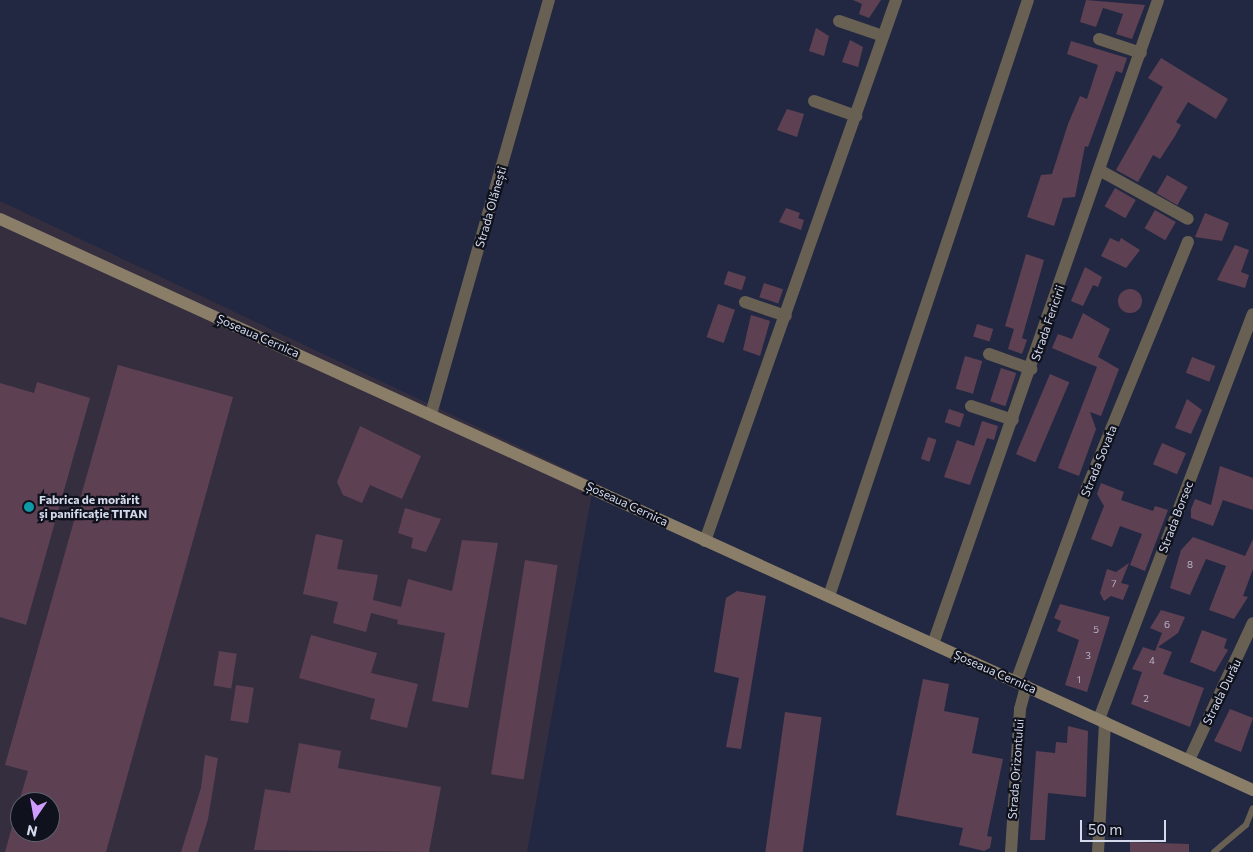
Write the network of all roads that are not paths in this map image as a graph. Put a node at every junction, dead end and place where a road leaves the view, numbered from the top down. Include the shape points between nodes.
1 (549, 0) edge
2 (896, 0) edge
3 (1028, 0) edge
4 (1158, 0) edge
5 (839, 21) dead end
6 (883, 36) junction
7 (1099, 39) dead end
8 (1140, 53) junction
9 (814, 102) dead end
10 (856, 116) junction
11 (1101, 172) junction
12 (1188, 218) dead end
13 (0, 219) edge
14 (1188, 242) dead end
15 (745, 302) dead end
16 (1253, 314) edge
17 (786, 316) junction
18 (989, 354) dead end
19 (1031, 369) junction
20 (971, 406) dead end
21 (431, 414) junction
22 (1013, 420) junction
23 (705, 540) junction
24 (829, 596) junction
25 (1253, 623) edge
26 (933, 644) junction
27 (1021, 684) junction
28 (1102, 721) junction
29 (1189, 760) junction
30 (1253, 790) edge
31 (1253, 808) edge
32 (1011, 852) edge
33 (1098, 852) edge
34 (1214, 852) edge

1 - 21 street, Strada Olănești
2 - 6 street
3 - 24 street
4 - 8 street, Strada Fericirii
5 - 6 street
6 - 10 street
7 - 8 street
8 - 11 street, Strada Fericirii
9 - 10 street
10 - 17 street
11 - 12 street
11 - 19 street, Strada Fericirii
13 - 21 street, Șoseaua Cernica
14 - 27 street, Strada Sovata via 1088,488
15 - 17 street
16 - 28 street, Strada Borsec
17 - 23 street
18 - 19 street
19 - 22 street, Strada Fericirii
20 - 22 street
21 - 23 street, Șoseaua Cernica
22 - 26 street, Strada Fericirii
23 - 24 street, Șoseaua Cernica
24 - 26 street, Șoseaua Cernica
25 - 29 street, Strada Durău
26 - 27 street, Șoseaua Cernica
27 - 28 street, Șoseaua Cernica
27 - 32 street, Strada Orizontului
28 - 29 street, Șoseaua Cernica
28 - 33 street, Strada Borsec
29 - 30 street, Șoseaua Cernica
31 - 34 lane via 1246,825

